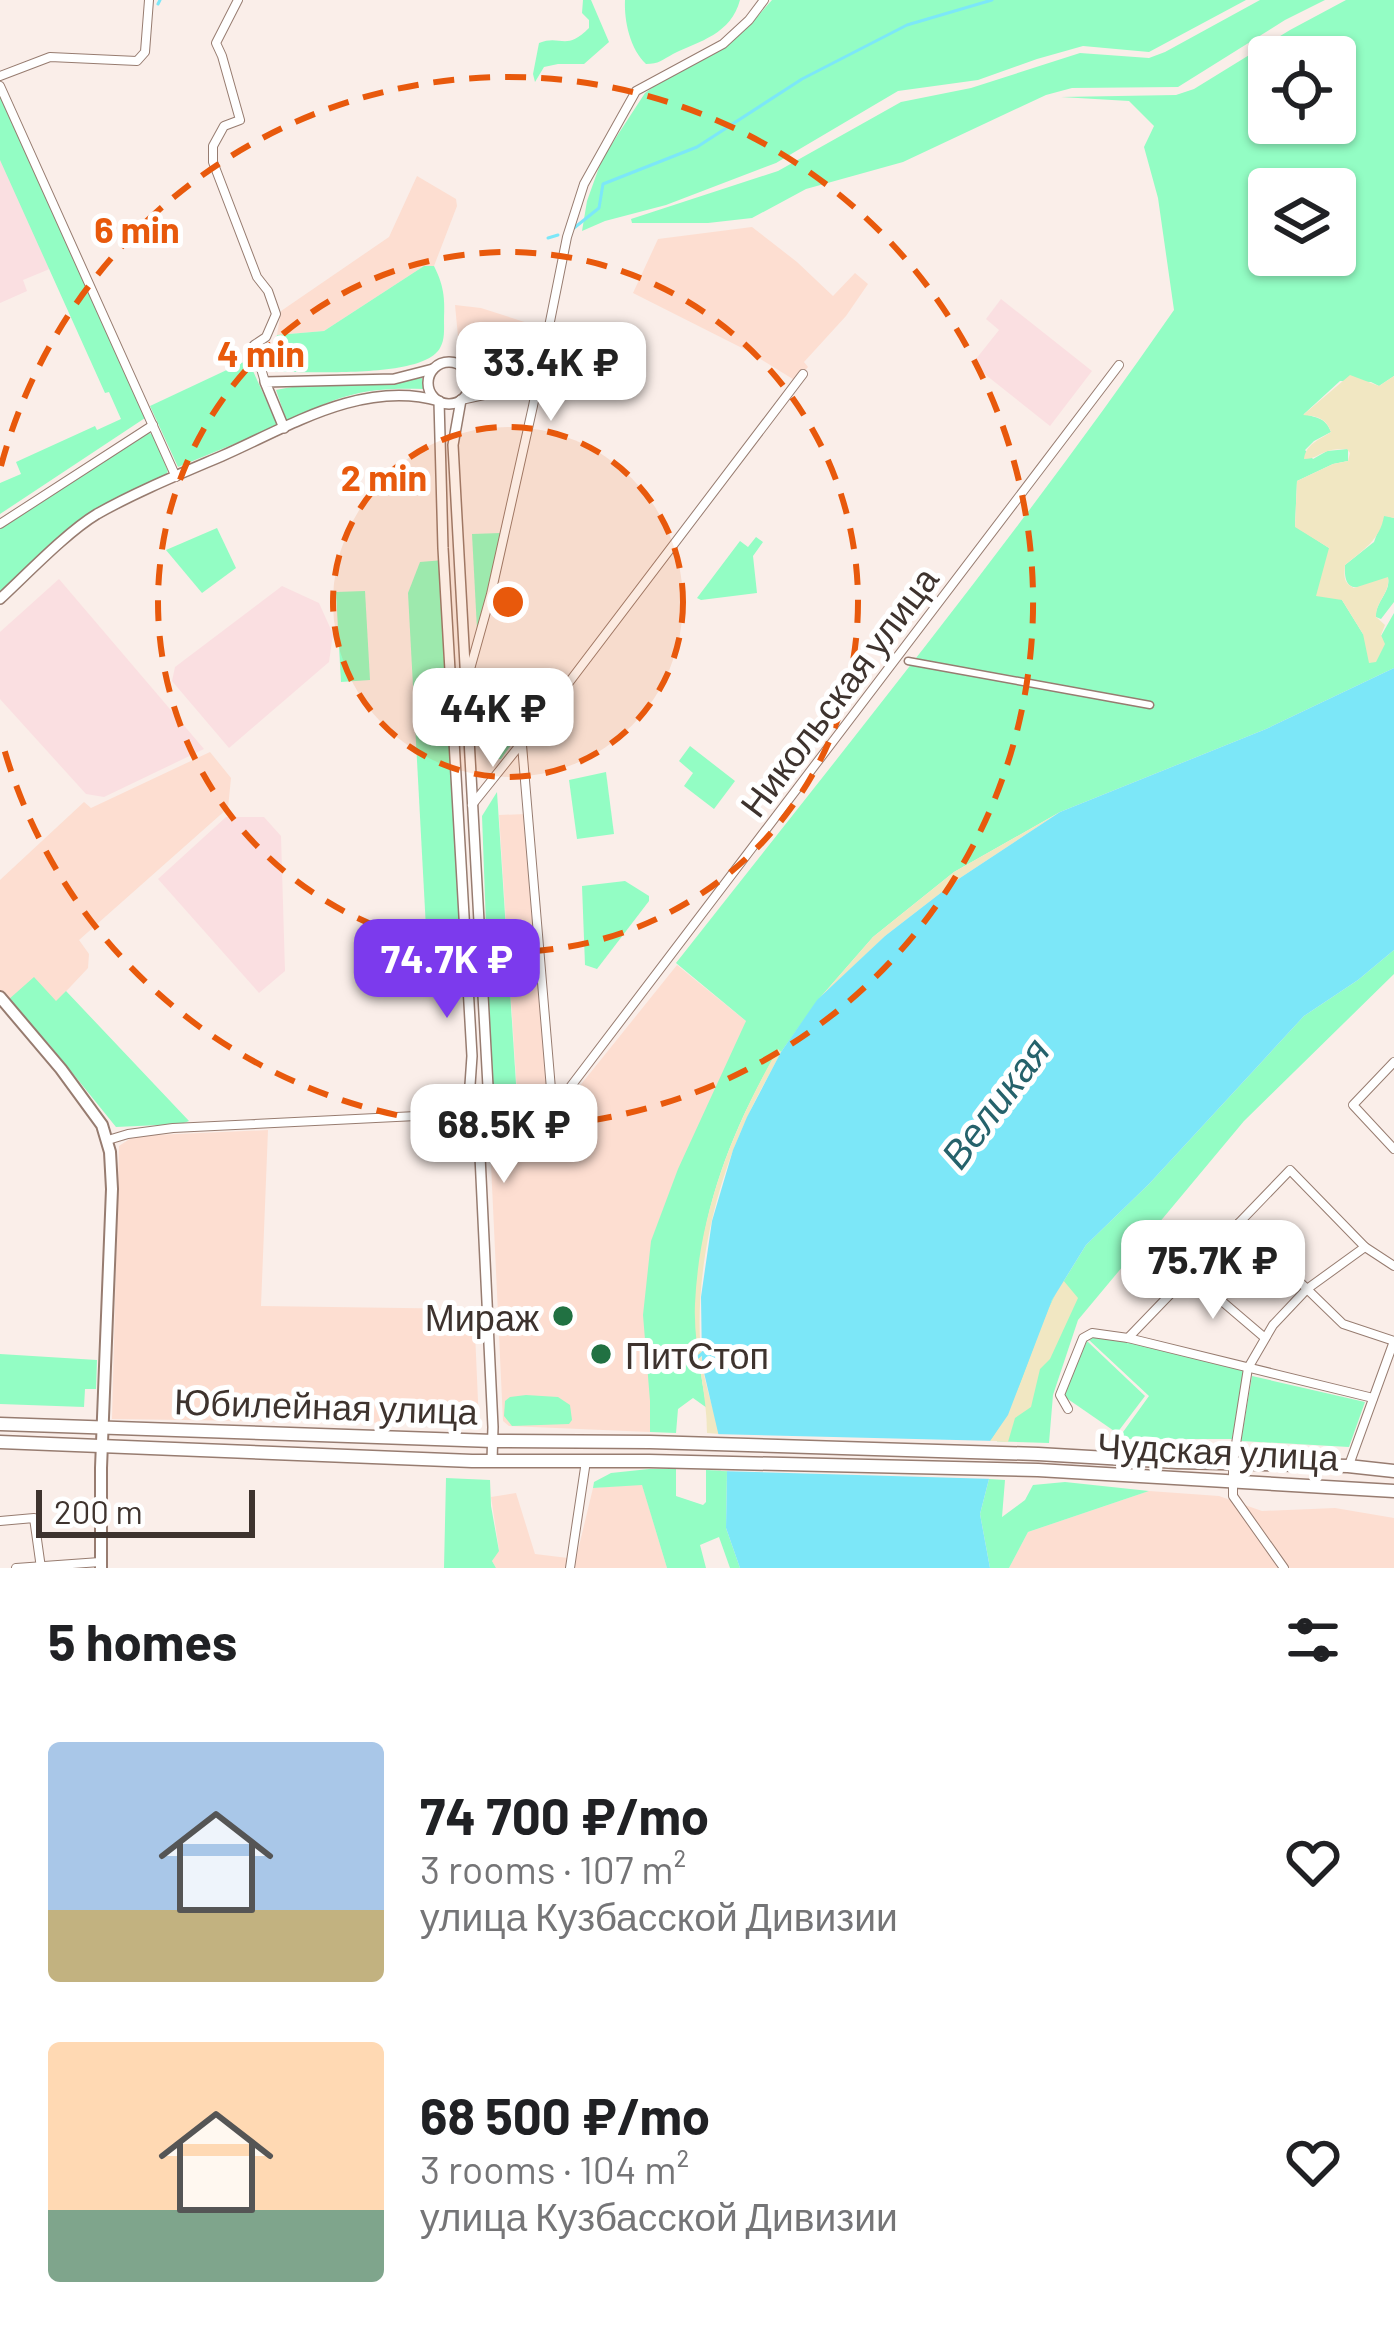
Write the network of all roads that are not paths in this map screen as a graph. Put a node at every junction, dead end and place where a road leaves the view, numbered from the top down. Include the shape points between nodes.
1 (149, 0) edge
2 (238, 0) edge
3 (764, 0) edge
4 (0, 76) edge
5 (0, 86) edge
6 (543, 346) junction
7 (1119, 365) dead end
8 (433, 369) junction
9 (466, 370) junction
10 (524, 370) junction
11 (802, 374) dead end
12 (536, 379) junction
13 (265, 382) junction
14 (461, 400) junction
15 (439, 401) junction
16 (153, 425) junction
17 (284, 428) junction
18 (176, 477) junction
19 (0, 524) edge
20 (0, 599) edge
21 (908, 661) dead end
22 (466, 682) junction
23 (1150, 705) dead end
24 (522, 744) junction
25 (472, 805) junction
26 (0, 997) edge
27 (1394, 1063) edge
28 (463, 1100) junction
29 (555, 1105) junction
30 (490, 1109) junction
31 (458, 1114) junction
32 (484, 1125) junction
33 (468, 1127) junction
34 (108, 1140) junction
35 (1394, 1149) edge
36 (479, 1156) junction
37 (1239, 1222) junction
38 (1366, 1247) junction
39 (1394, 1266) edge
40 (1190, 1274) junction
41 (1307, 1289) junction
42 (1128, 1338) junction
43 (1265, 1338) junction
44 (1394, 1341) edge
45 (1248, 1368) junction
46 (1373, 1398) junction
47 (1068, 1409) dead end
48 (0, 1424) edge
49 (103, 1427) junction
50 (493, 1441) junction
51 (0, 1442) edge
52 (101, 1447) junction
53 (1038, 1454) joint
54 (492, 1461) junction
55 (586, 1461) junction
56 (649, 1461) joint
57 (1233, 1463) junction
58 (1348, 1466) junction
59 (1394, 1471) edge
60 (1232, 1483) junction
61 (1394, 1491) edge
62 (0, 1521) edge
63 (100, 1565) edge
64 (41, 1567) edge
65 (16, 1568) edge
66 (570, 1568) edge
67 (1284, 1568) edge

1 - 4 street via 146,52 137,61 50,57
2 - 13 street via 216,44 240,120 224,126 213,163 276,314 254,346
3 - 6 street via 723,44 636,92 584,184
5 - 16 street
6 - 10 street
6 - 12 street
7 - 29 street, Никольская улица
8 - 9 street via 451,362
8 - 13 street via 394,379
8 - 15 street via 429,388
9 - 10 street
9 - 14 street via 470,386
10 - 12 street
11 - 24 street
12 - 14 street
12 - 22 street
13 - 17 street
14 - 15 street
14 - 22 street via 453,445
15 - 17 street via 380,396
15 - 28 street via 472,1056
16 - 18 street
16 - 19 street
17 - 18 street
18 - 20 street via 93,516
21 - 23 street
22 - 25 street
24 - 25 street
24 - 29 street
25 - 30 street
26 - 34 main road
27 - 35 street via 1353,1108
28 - 30 street via 478,1096
28 - 31 street
29 - 30 street
30 - 32 street
31 - 33 street
31 - 34 street via 173,1128
32 - 33 street
32 - 36 street
33 - 36 street
34 - 49 main road
36 - 50 street
37 - 38 street via 1290,1169
37 - 40 street
37 - 41 street
38 - 39 street
38 - 41 street
40 - 42 street
40 - 43 street
41 - 43 street
41 - 44 street via 1343,1324
42 - 45 street
42 - 47 street via 1083,1338 1060,1395
43 - 45 street
44 - 46 street
45 - 46 street
45 - 57 street
46 - 58 street
48 - 49 highway, Юбилейная улица
49 - 50 highway, Юбилейная улица
49 - 52 main road
50 - 53 highway, Юбилейная улица
50 - 54 street
51 - 52 highway, Юбилейная улица
52 - 54 highway, Юбилейная улица
52 - 63 main road
53 - 57 highway, Чудская улица
54 - 55 highway, Юбилейная улица
55 - 56 highway, Юбилейная улица
55 - 66 street
56 - 60 highway, Чудская улица
57 - 58 highway, Чудская улица
57 - 60 street
58 - 59 highway, Чудская улица
60 - 61 highway, Чудская улица
60 - 67 street
62 - 64 street via 34,1518
63 - 64 street
64 - 65 street

